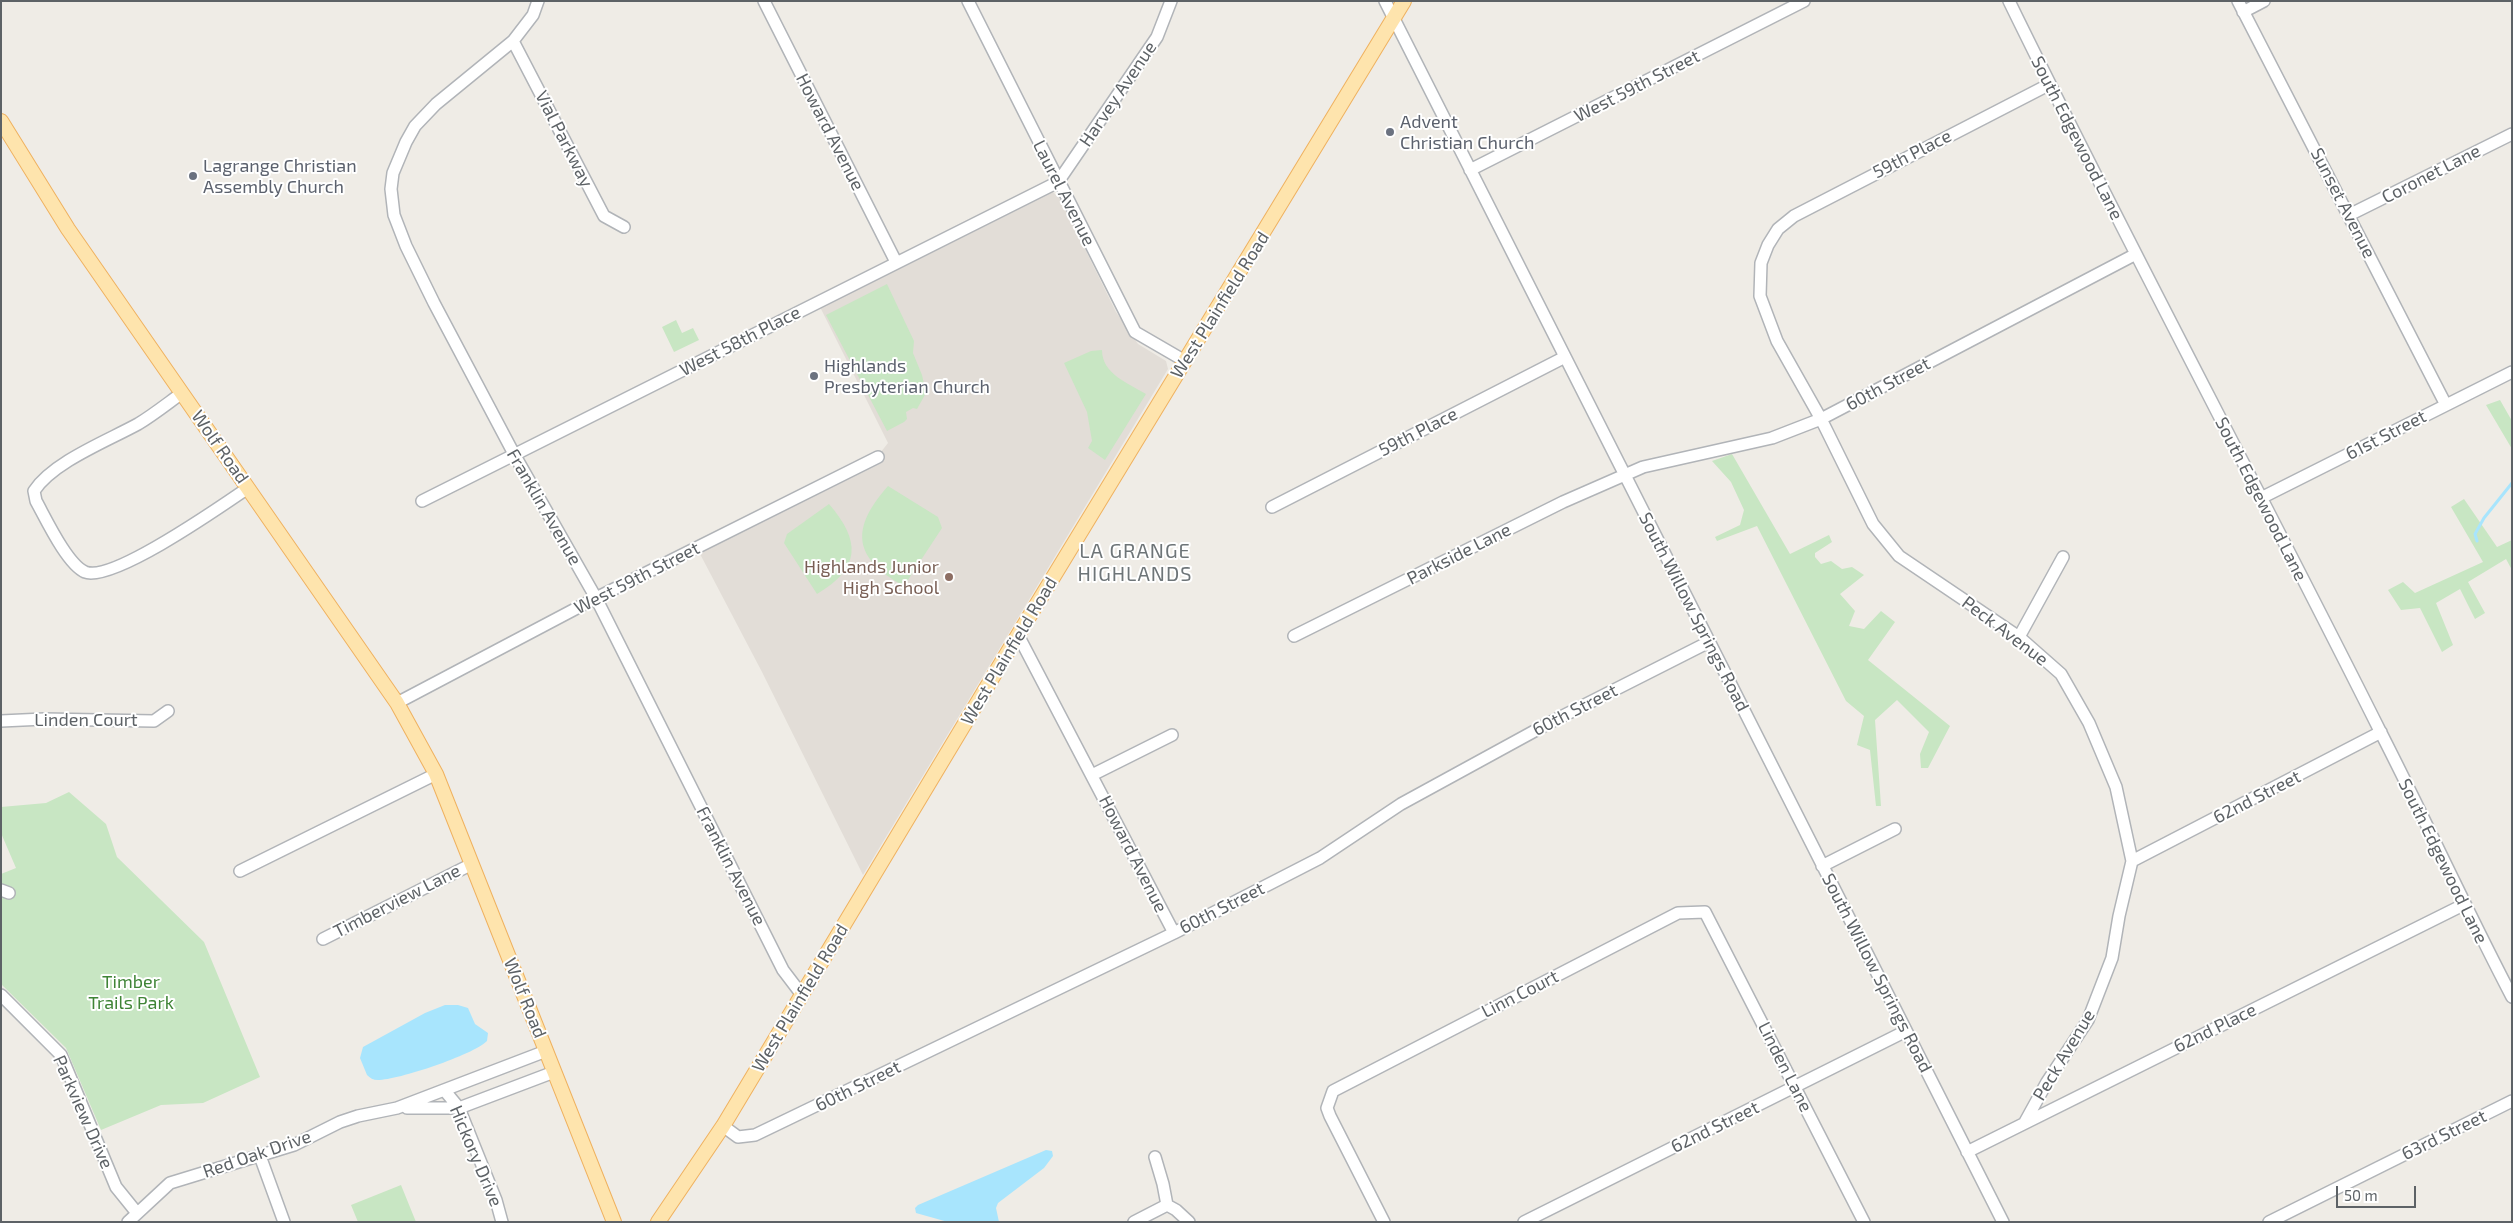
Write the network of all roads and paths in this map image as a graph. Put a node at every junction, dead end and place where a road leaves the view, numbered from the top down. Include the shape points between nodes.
1 (538, 1) edge
2 (764, 1) edge
3 (968, 1) edge
4 (1170, 1) edge
5 (1385, 1) edge
6 (1404, 1) edge
7 (1804, 1) edge
8 (2010, 1) edge
9 (2264, 1) edge
10 (2240, 6) edge
11 (1393, 18) junction
12 (513, 41) junction
13 (2050, 84) junction
14 (1, 121) edge
15 (2512, 134) edge
16 (1470, 170) junction
17 (1058, 182) junction
18 (2349, 215) junction
19 (624, 227) dead end
20 (1778, 229) joint
21 (2136, 254) junction
22 (896, 262) junction
23 (1565, 357) junction
24 (1185, 361) junction
25 (2512, 372) edge
26 (182, 393) junction
27 (2446, 405) junction
28 (1821, 419) junction
29 (514, 454) junction
30 (878, 457) dead end
31 (1625, 476) junction
32 (248, 488) junction
33 (2261, 498) junction
34 (422, 501) dead end
35 (1272, 507) dead end
36 (2063, 557) dead end
37 (596, 598) junction
38 (1018, 635) junction
39 (1294, 636) dead end
40 (2018, 637) junction
41 (1709, 642) junction
42 (397, 704) junction
43 (168, 711) dead end
44 (1, 721) edge
45 (2381, 732) junction
46 (1172, 735) dead end
47 (436, 774) junction
48 (1092, 775) junction
49 (1895, 830) dead end
50 (2132, 861) junction
51 (472, 864) junction
52 (1822, 866) junction
53 (240, 871) dead end
54 (2463, 904) junction
55 (1705, 912) joint
56 (1174, 933) junction
57 (323, 938) dead end
58 (1, 995) edge
59 (802, 995) junction
60 (2512, 997) edge
61 (1906, 1031) junction
62 (546, 1051) junction
63 (554, 1072) junction
64 (1795, 1087) junction
65 (445, 1092) junction
66 (2512, 1101) edge
67 (397, 1108) junction
68 (459, 1108) junction
69 (2025, 1122) junction
70 (723, 1126) junction
71 (1967, 1152) junction
72 (260, 1156) junction
73 (1155, 1157) dead end
74 (1166, 1205) junction
75 (137, 1213) junction
76 (128, 1222) edge
77 (284, 1222) edge
78 (502, 1222) edge
79 (614, 1222) edge
80 (658, 1222) edge
81 (1134, 1222) edge
82 (1189, 1222) edge
83 (1384, 1222) edge
84 (1524, 1222) edge
85 (1864, 1222) edge
86 (2003, 1222) edge
87 (2268, 1222) edge

1 - 12 street, Franklin Avenue via 533,15
2 - 22 street, Howard Avenue
3 - 17 street, Laurel Avenue
4 - 17 street, Harvey Avenue via 1157,37
5 - 11 street, South Willow Springs Road
6 - 11 main road, West Plainfield Road
7 - 16 street, West 59th Street
8 - 13 street, South Edgewood Lane
9 - 10 street
10 - 18 street, Sunset Avenue
11 - 16 street, South Willow Springs Road
11 - 24 main road, West Plainfield Road
12 - 19 street, Vial Parkway via 604,216
12 - 29 street, Franklin Avenue via 436,104 415,126 397,160 391,189 394,215 406,246
13 - 20 street, 59th Place via 1802,211
13 - 21 street, South Edgewood Lane
14 - 26 main road, Wolf Road via 68,229
15 - 18 street, Coronet Lane
16 - 23 street, South Willow Springs Road
17 - 22 street, West 58th Place
17 - 24 street, Laurel Avenue via 1135,332
18 - 27 street, Sunset Avenue
20 - 28 street, Peck Avenue via 1762,263 1760,296 1774,334
21 - 28 street, 60th Street
21 - 33 street, South Edgewood Lane
22 - 29 street, West 58th Place
23 - 31 street, South Willow Springs Road
23 - 35 street, 59th Place
24 - 38 main road, West Plainfield Road
25 - 27 street, 61st Street
26 - 32 main road, Wolf Road
26 - 32 street via 138,424 90,448 41,481 34,491 36,501 74,565 86,573 99,573 157,548
27 - 33 street, 61st Street
28 - 31 street, 60th Street via 1772,438 1643,467
28 - 40 street, Peck Avenue via 1873,524 1899,556
29 - 34 street, West 58th Place
29 - 37 street, Franklin Avenue
30 - 37 street, West 59th Street
31 - 39 street, Parkside Lane via 1563,502
31 - 41 street, South Willow Springs Road
32 - 42 main road, Wolf Road
33 - 45 street, South Edgewood Lane
36 - 40 street
37 - 42 street, West 59th Street
37 - 59 street, Franklin Avenue via 783,970
38 - 48 street, Howard Avenue
38 - 59 main road, West Plainfield Road
40 - 50 street, Peck Avenue via 2060,674 2089,723 2116,788
41 - 52 street, South Willow Springs Road
41 - 56 street, 60th Street via 1551,722 1401,804 1320,858
42 - 47 main road, Wolf Road
43 - 44 street, Linden Court via 154,721
45 - 50 street, 62nd Street
45 - 54 street, South Edgewood Lane
46 - 48 street, Howard Avenue
47 - 51 main road, Wolf Road
47 - 53 street
48 - 56 street, Howard Avenue
49 - 52 street
50 - 69 street, Peck Avenue via 2118,916 2112,958 2088,1020
51 - 57 street, Timberview Lane
51 - 62 main road, Wolf Road
52 - 61 street, South Willow Springs Road
54 - 60 street, South Edgewood Lane
54 - 69 street, 62nd Place
55 - 64 street, Linden Lane
55 - 83 street, Linn Court via 1678,913 1337,1087 1327,1108
56 - 70 street, 60th Street via 755,1136 738,1137
58 - 75 street, Parkview Drive via 61,1055 116,1187
59 - 70 main road, West Plainfield Road
61 - 64 street, 62nd Street
61 - 71 street, South Willow Springs Road
62 - 63 main road, Wolf Road
62 - 65 street, Red Oak Drive
63 - 68 street, Red Oak Drive
63 - 79 main road, Wolf Road
64 - 84 street, 62nd Street
64 - 85 street, Linden Lane
65 - 67 street, Red Oak Drive
65 - 68 street, Hickory Drive
66 - 87 street, 63rd Street
67 - 68 street, Red Oak Drive
67 - 72 street, Red Oak Drive via 349,1119 294,1145
68 - 78 street, Hickory Drive
69 - 71 street, 62nd Place
70 - 80 main road, West Plainfield Road
71 - 86 street, South Willow Springs Road
72 - 75 street, Red Oak Drive via 170,1184
72 - 77 street
73 - 74 street via 1164,1184
74 - 81 street
74 - 82 street
75 - 76 street, Red Oak Drive

